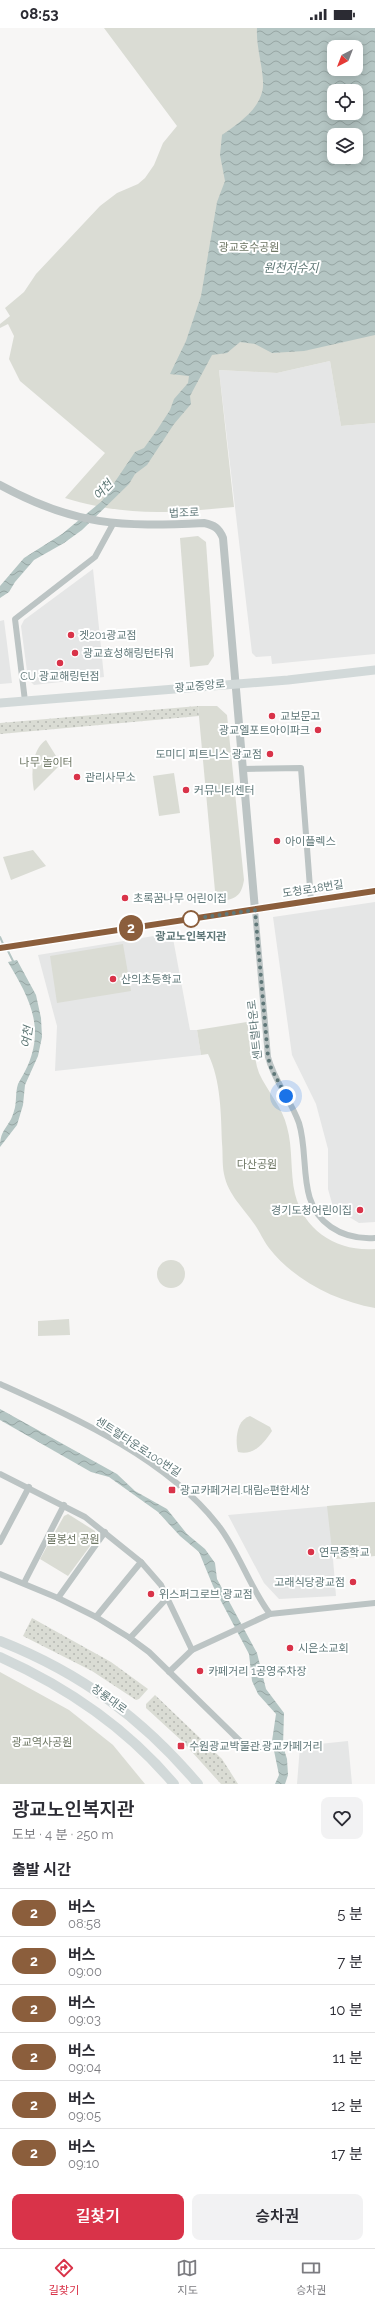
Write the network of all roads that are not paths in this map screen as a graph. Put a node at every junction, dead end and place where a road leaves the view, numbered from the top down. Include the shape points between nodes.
1 (0, 485) edge
2 (110, 524) junction
3 (375, 670) edge
4 (237, 683) junction
5 (25, 701) junction
6 (0, 703) edge
7 (244, 769) junction
8 (375, 890) edge
9 (311, 901) junction
10 (255, 910) junction
11 (0, 948) edge
12 (375, 1238) edge
13 (0, 1384) edge
14 (0, 1474) edge
15 (29, 1487) junction
16 (64, 1505) junction
17 (105, 1532) junction
18 (0, 1542) edge
19 (141, 1562) junction
20 (0, 1574) edge
21 (24, 1583) junction
22 (168, 1597) junction
23 (58, 1598) junction
24 (375, 1603) edge
25 (270, 1614) junction
26 (96, 1617) junction
27 (130, 1638) junction
28 (0, 1641) edge
29 (192, 1650) junction
30 (0, 1657) edge
31 (169, 1672) junction
32 (240, 1741) dead end
33 (174, 1784) edge
34 (198, 1784) edge

1 - 2 street, 법조로 via 45,507
2 - 4 street, 법조로 via 142,526 204,523 211,524 220,531 223,538
2 - 5 street via 95,557 15,619
3 - 4 main road, 광교중앙로
4 - 5 main road, 광교중앙로
4 - 7 street, 센트럴타운로
5 - 6 main road, 광교중앙로
7 - 9 street via 301,768
7 - 10 street, 센트럴타운로
8 - 9 street, 도청로18번길
9 - 10 street, 도청로18번길
10 - 11 street, 도청로18번길
10 - 12 street, 센트럴타운로 via 268,1057 275,1077 299,1123 307,1186 312,1204 326,1224 337,1231 360,1238
13 - 25 street, 센트럴타운로100번길 via 92,1428 140,1457 177,1484 203,1508 226,1536
14 - 15 street
15 - 16 street
15 - 18 street
16 - 17 street
16 - 21 street
17 - 19 street
17 - 23 street
19 - 22 street
19 - 26 street
20 - 21 street
21 - 23 street
22 - 27 street
22 - 29 street
23 - 26 street
24 - 25 street
25 - 29 street
26 - 27 street
27 - 31 street
28 - 34 main road, 창룡대로 via 50,1663 96,1689 154,1735 174,1754
29 - 31 street
30 - 33 main road, 창룡대로 via 57,1685 89,1705 135,1743
31 - 32 street

